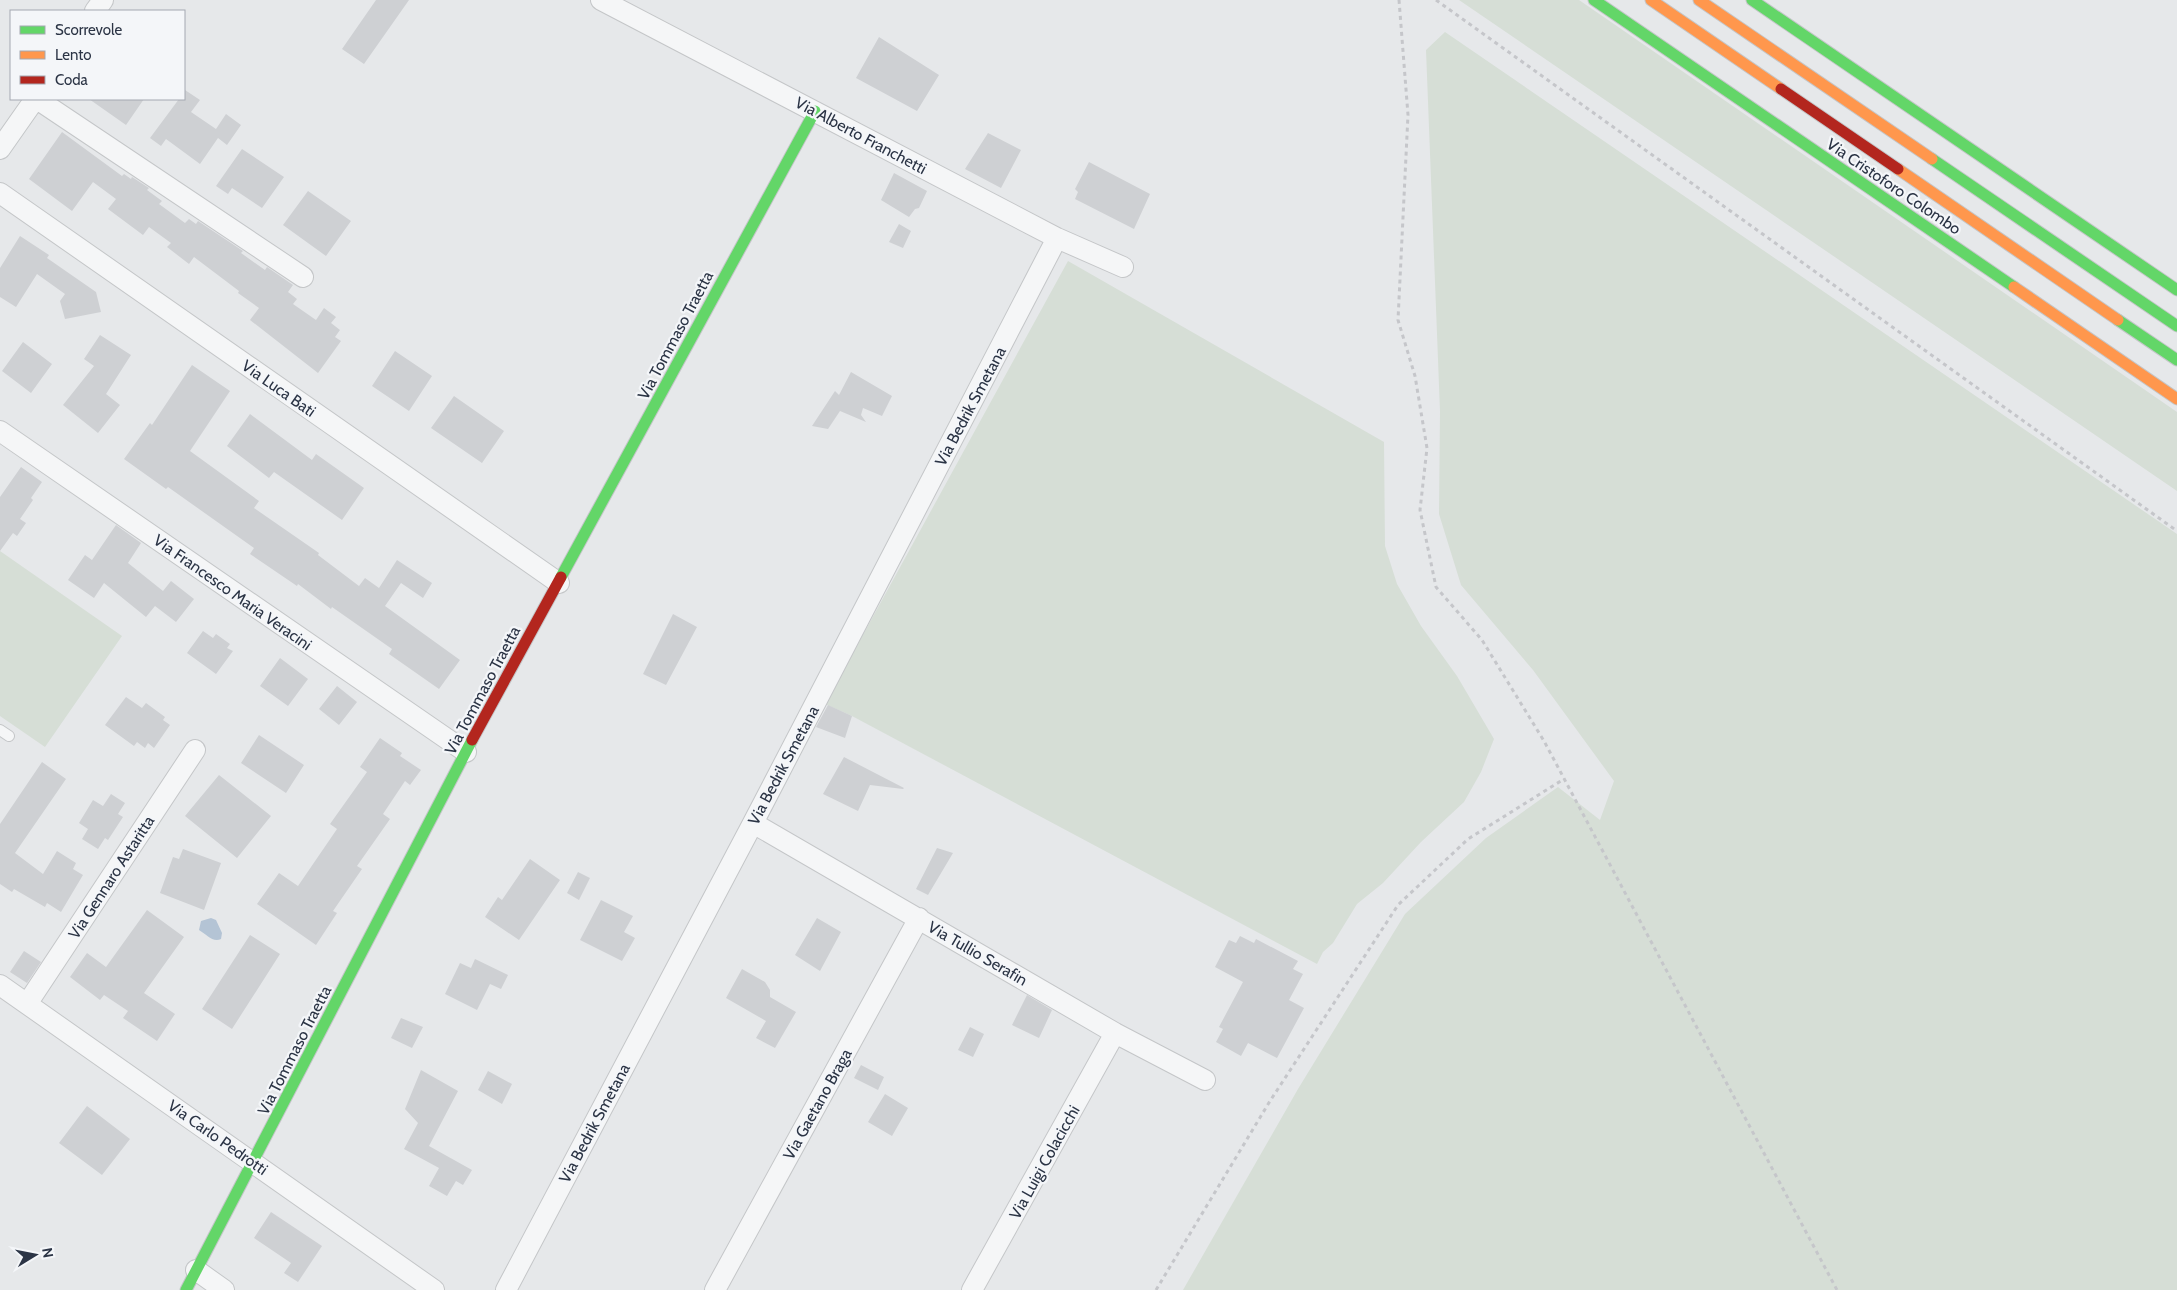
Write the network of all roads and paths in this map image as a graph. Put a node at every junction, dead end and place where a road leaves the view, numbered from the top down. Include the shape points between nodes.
1 (601, 0) edge
2 (1399, 0) edge
3 (1436, 0) edge
4 (1594, 0) edge
5 (1651, 0) edge
6 (1699, 0) edge
7 (1752, 0) edge
8 (35, 100) edge
9 (38, 100) edge
10 (815, 111) junction
11 (0, 149) edge
12 (0, 193) edge
13 (1057, 238) junction
14 (1123, 267) dead end
15 (303, 277) dead end
16 (2177, 290) edge
17 (2177, 326) edge
18 (2177, 360) edge
19 (2177, 399) edge
20 (0, 431) edge
21 (2177, 531) edge
22 (559, 583) junction
23 (195, 750) dead end
24 (466, 752) junction
25 (1564, 779) junction
26 (753, 823) junction
27 (918, 918) junction
28 (0, 985) edge
29 (27, 1004) junction
30 (1115, 1033) junction
31 (1205, 1080) dead end
32 (254, 1162) junction
33 (196, 1270) junction
34 (186, 1290) edge
35 (224, 1290) edge
36 (434, 1290) edge
37 (506, 1290) edge
38 (715, 1290) edge
39 (972, 1290) edge
40 (1156, 1290) edge
41 (1837, 1290) edge

1 - 10 street, Via Alberto Franchetti
2 - 25 path via 1408,115 1398,320 1415,376 1428,448 1420,510 1436,587 1482,640
3 - 21 path
4 - 19 street, Via Cristoforo Colombo
5 - 18 street, Via Cristoforo Colombo
6 - 17 street
7 - 16 street
8 - 11 street
9 - 15 street
10 - 13 street, Via Alberto Franchetti
10 - 22 street, Via Tommaso Traetta
12 - 22 street, Via Luca Bati
13 - 14 street, Via Alberto Franchetti
13 - 26 street, Via Bedrik Smetana
20 - 24 street, Via Francesco Maria Veracini
22 - 24 street, Via Tommaso Traetta
23 - 29 street, Via Gennaro Astaritta
24 - 32 street, Via Tommaso Traetta
25 - 40 path via 1468,839 1398,905 1270,1101
25 - 41 path
26 - 27 street, Via Tullio Serafin
26 - 37 street, Via Bedrik Smetana
27 - 30 street, Via Tullio Serafin
27 - 38 street, Via Gaetano Braga
28 - 29 street, Via Carlo Pedrotti
29 - 32 street, Via Carlo Pedrotti
30 - 31 street, Via Tullio Serafin
30 - 39 street, Via Luigi Colacicchi
32 - 33 street, Via Tommaso Traetta
32 - 36 street, Via Carlo Pedrotti
33 - 34 street, Via Tommaso Traetta
33 - 35 street

